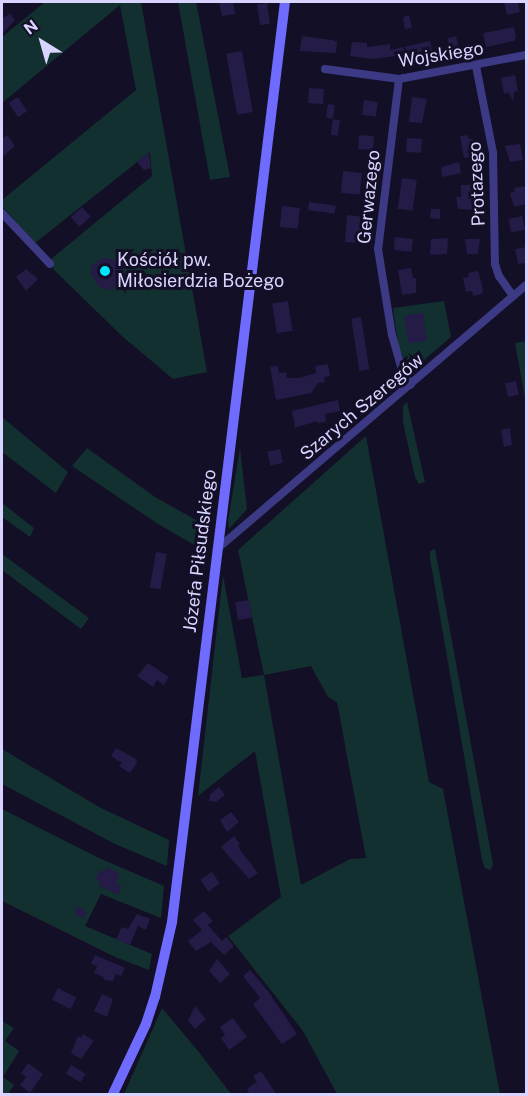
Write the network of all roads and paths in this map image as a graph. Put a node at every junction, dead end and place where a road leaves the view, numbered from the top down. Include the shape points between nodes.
1 (285, 2) edge
2 (526, 55) edge
3 (476, 66) junction
4 (325, 69) dead end
5 (399, 79) junction
6 (2, 213) edge
7 (50, 264) dead end
8 (526, 285) edge
9 (513, 296) junction
10 (411, 385) junction
11 (217, 550) junction
12 (113, 1095) edge

1 - 11 street, Józefa Piłsudskiego
2 - 3 street, Wojskiego
3 - 5 street, Wojskiego
3 - 9 street, Protazego via 493,153 495,264
4 - 5 street, Wojskiego
5 - 10 street, Gerwazego via 378,249 393,342
6 - 7 street
8 - 9 street, Szarych Szeregów
9 - 10 street, Szarych Szeregów
10 - 11 street, Szarych Szeregów
11 - 12 street, Józefa Piłsudskiego via 165,961 147,1024

